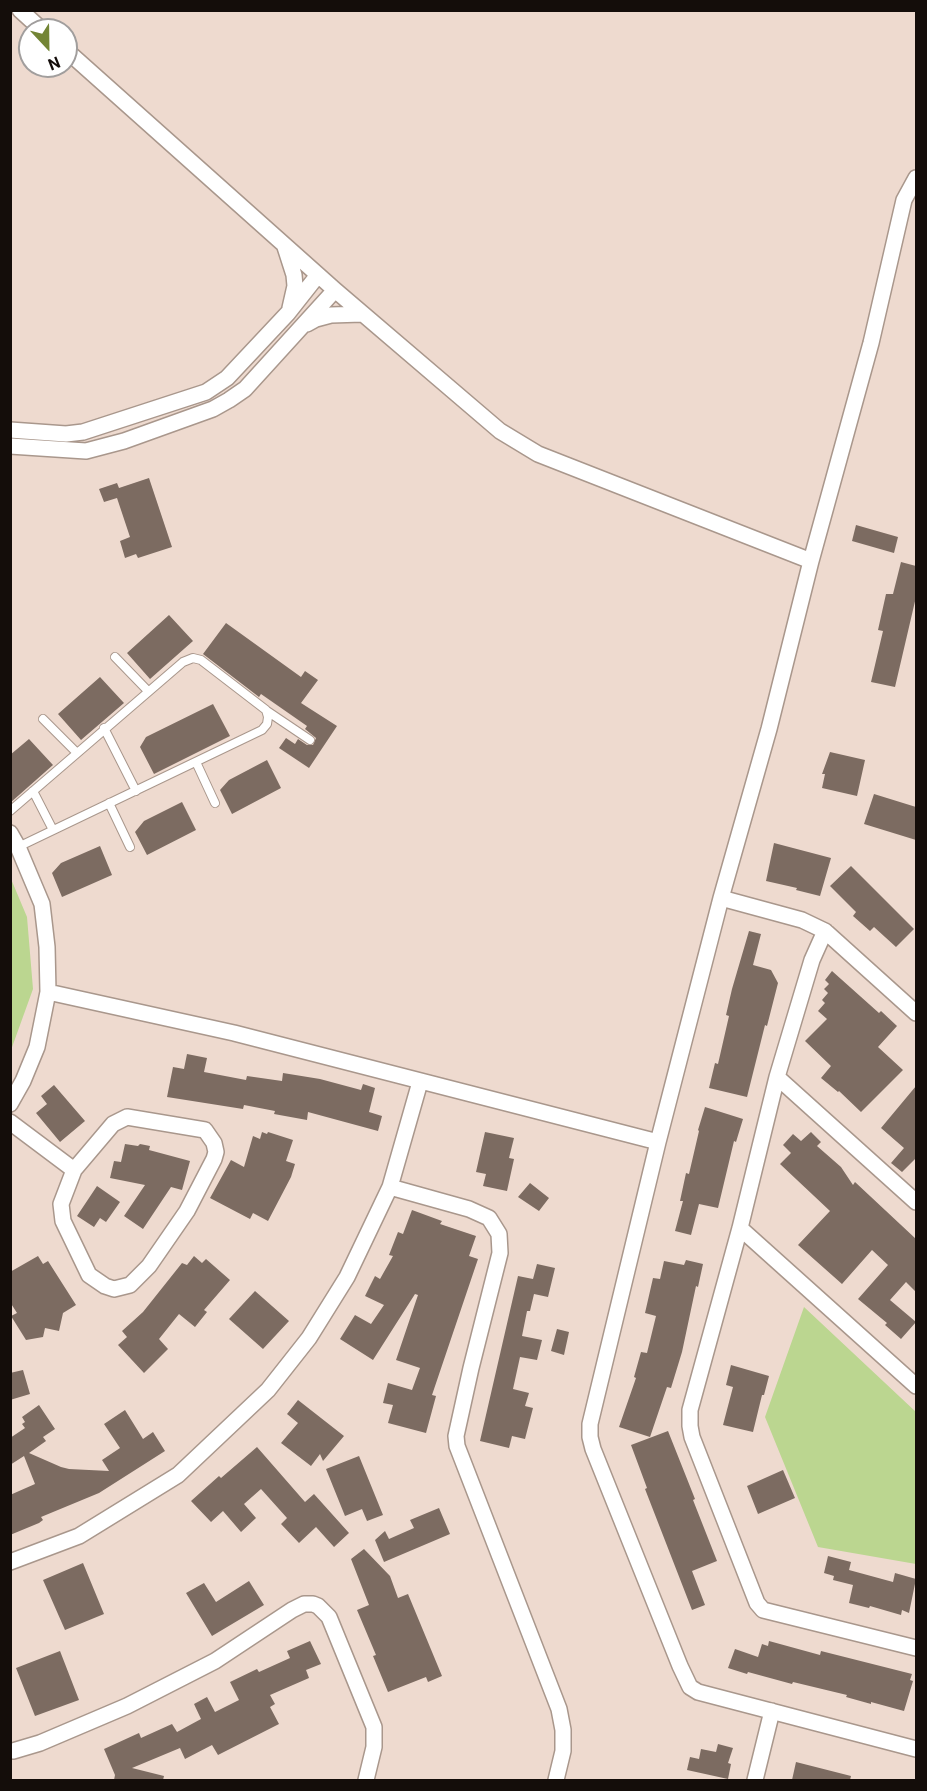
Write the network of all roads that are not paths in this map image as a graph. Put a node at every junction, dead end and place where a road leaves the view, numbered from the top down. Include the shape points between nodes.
1 (78, 61) edge
2 (916, 178) edge
3 (284, 244) junction
4 (318, 275) junction
5 (335, 290) junction
6 (288, 313) junction
7 (362, 314) junction
8 (297, 329) junction
9 (10, 430) edge
10 (10, 446) edge
11 (811, 561) junction
12 (115, 657) dead end
13 (148, 691) junction
14 (266, 710) junction
15 (43, 718) dead end
16 (104, 728) junction
17 (310, 740) dead end
18 (77, 753) junction
19 (196, 762) junction
20 (136, 790) junction
21 (33, 791) junction
22 (109, 803) junction
23 (214, 803) dead end
24 (10, 811) edge
25 (53, 830) junction
26 (10, 833) edge
27 (18, 847) junction
28 (130, 847) dead end
29 (721, 897) junction
30 (825, 931) junction
31 (48, 992) junction
32 (916, 1013) edge
33 (777, 1077) junction
34 (420, 1082) junction
35 (10, 1104) edge
36 (10, 1122) edge
37 (658, 1142) junction
38 (74, 1170) junction
39 (390, 1187) junction
40 (916, 1202) edge
41 (740, 1228) junction
42 (916, 1386) edge
43 (10, 1562) edge
44 (916, 1648) edge
45 (772, 1711) junction
46 (916, 1749) edge
47 (11, 1751) edge
48 (366, 1780) edge
49 (556, 1780) edge
50 (755, 1780) edge

1 - 3 street
2 - 11 street via 904,200 871,343
3 - 4 street
3 - 6 street via 295,286
4 - 5 street
4 - 6 street
5 - 7 street
5 - 8 street
6 - 9 street via 227,378 206,392 83,432
7 - 8 street via 323,317
7 - 11 street via 518,444
8 - 10 street via 245,388 213,409 86,451
11 - 29 street
12 - 13 lane
13 - 14 lane via 193,658 201,660
13 - 16 lane
14 - 17 lane
14 - 19 lane via 268,717 262,730
15 - 18 lane
16 - 18 lane
16 - 20 lane
18 - 21 lane
19 - 20 lane
19 - 23 lane
20 - 22 lane
21 - 24 lane
21 - 25 lane
22 - 25 lane
22 - 28 lane
25 - 27 lane
26 - 27 street
27 - 31 street via 42,904
29 - 30 street via 802,920
29 - 37 street
30 - 32 street
30 - 33 street via 812,960
31 - 34 street via 234,1033
31 - 35 street via 37,1047
33 - 40 street
33 - 41 street
34 - 37 street
34 - 39 street
36 - 38 street
37 - 45 street via 592,1409 590,1437 690,1687
38 - 38 street via 114,1124 127,1117 205,1130 216,1152 187,1211 149,1266 123,1288 105,1286 89,1275 63,1221 61,1204
39 - 43 street via 347,1277 309,1338 268,1390 178,1475 79,1536
39 - 49 street via 469,1209 489,1218 499,1234 500,1253 471,1368 457,1446 559,1709 564,1730
41 - 42 street
41 - 44 street via 689,1418 692,1437 757,1603 767,1612
45 - 46 street
45 - 50 street
47 - 48 street via 40,1743 127,1706 215,1661 292,1610 313,1604 329,1617 374,1727

